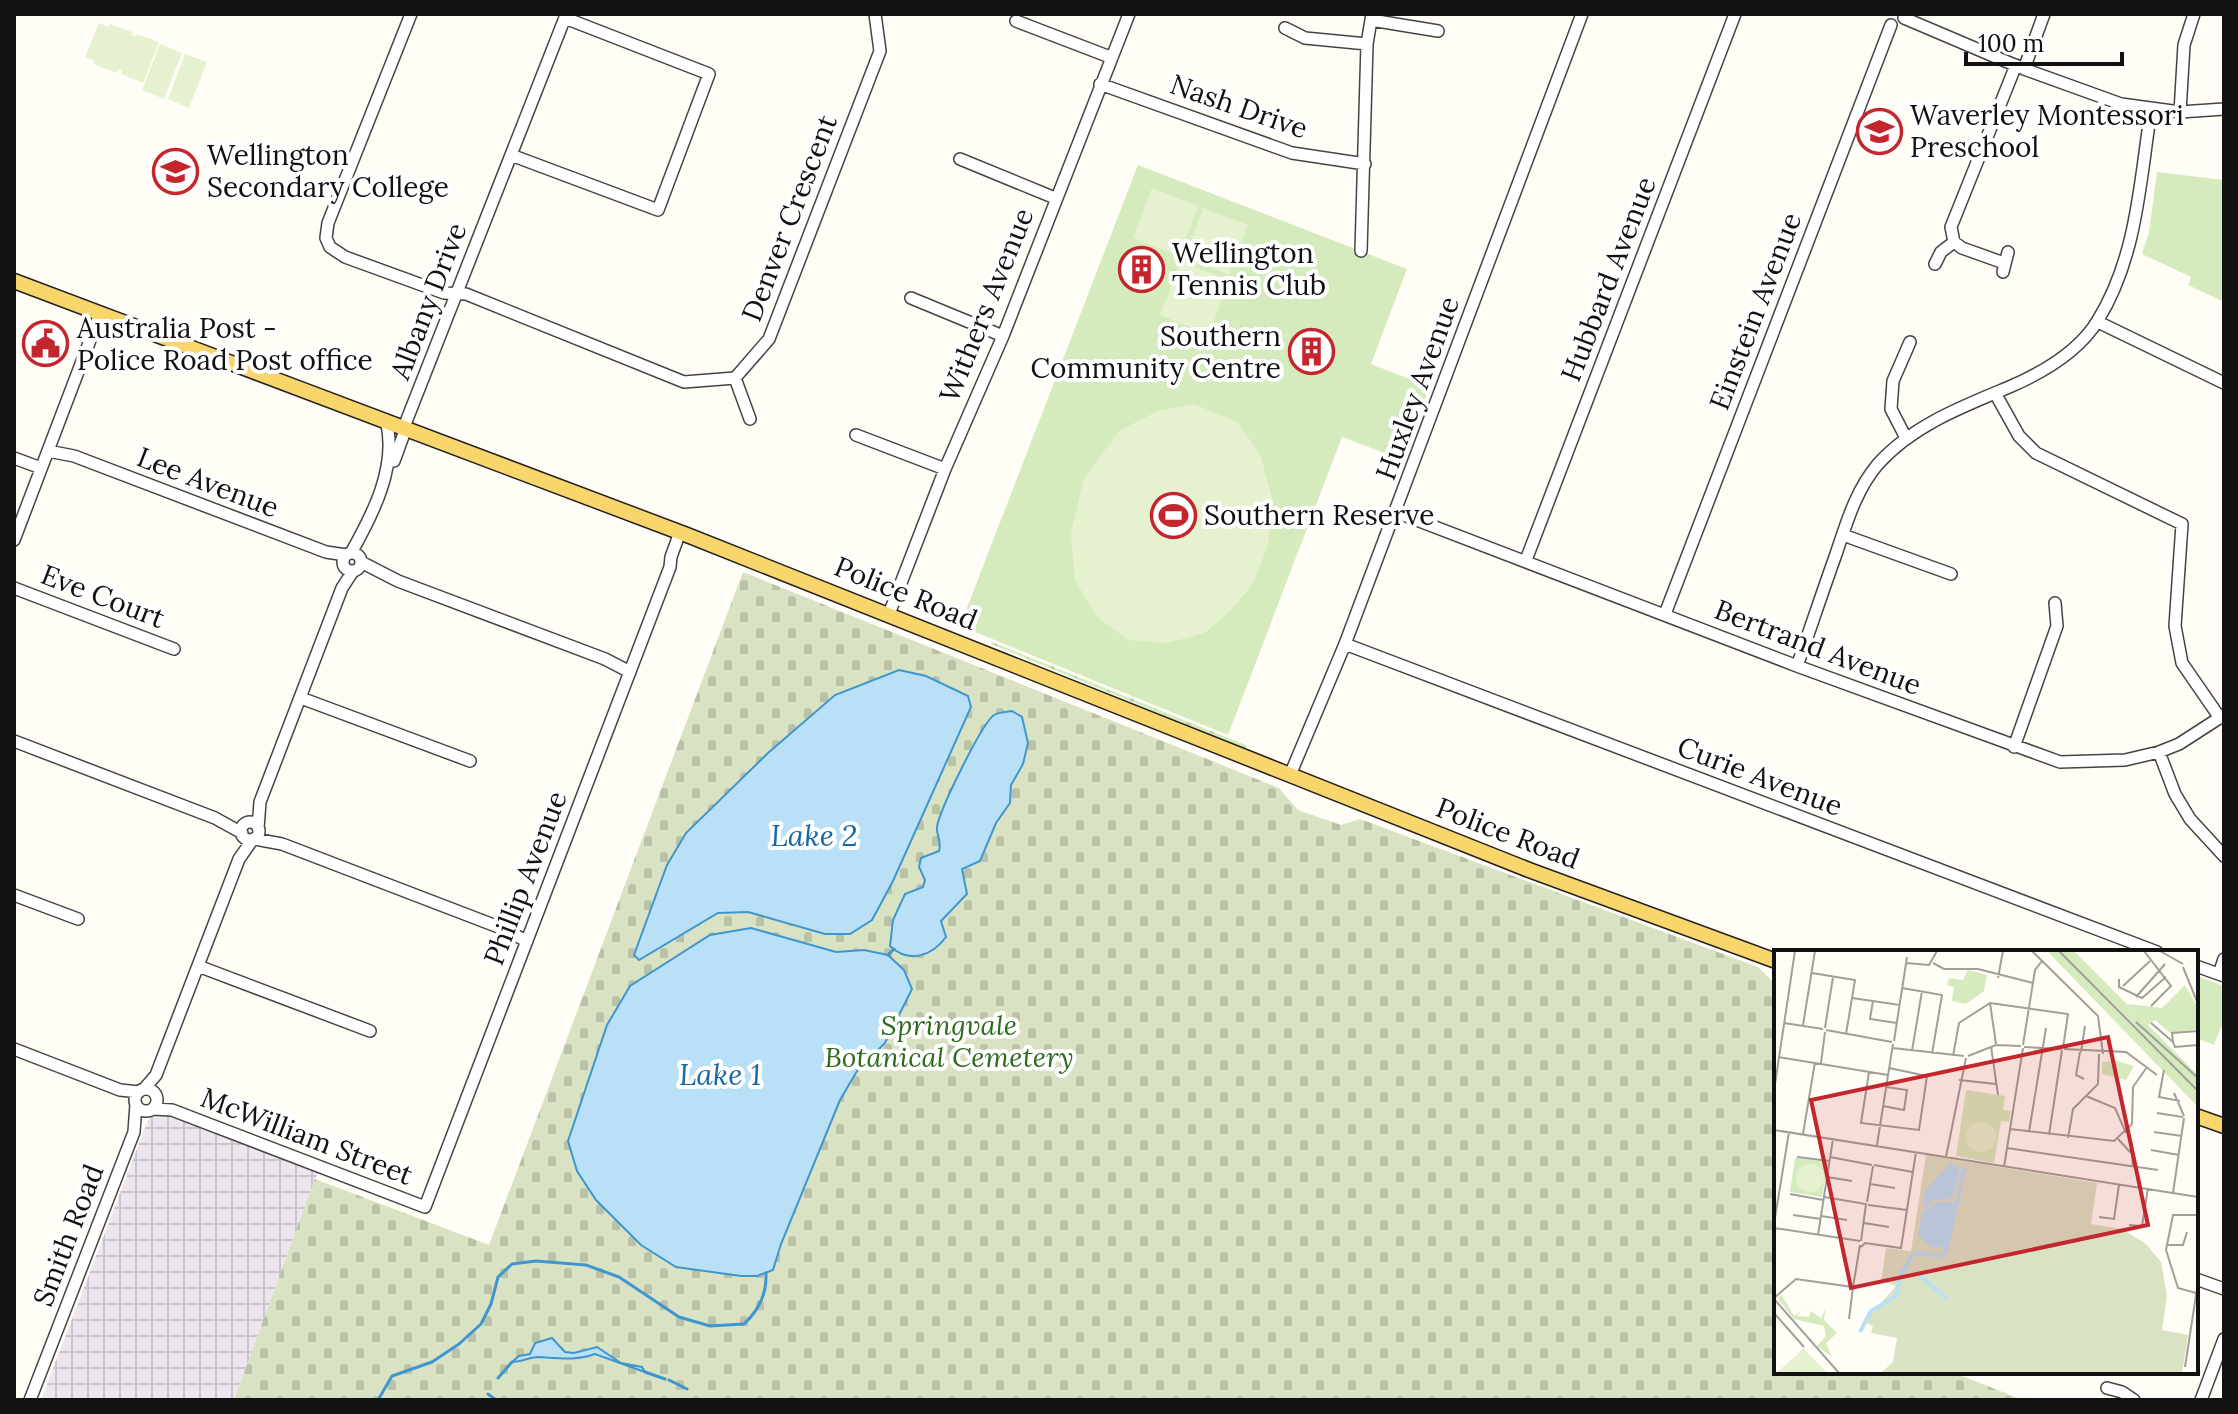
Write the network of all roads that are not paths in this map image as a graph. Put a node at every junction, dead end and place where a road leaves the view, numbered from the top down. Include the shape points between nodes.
1 (411, 14) edge
2 (875, 14) edge
3 (1129, 14) edge
4 (1582, 14) edge
5 (1735, 14) edge
6 (2044, 14) edge
7 (2194, 14) edge
8 (566, 16) edge
9 (1904, 16) edge
10 (1371, 17) edge
11 (1888, 19) edge
12 (1016, 21) dead end
13 (1285, 28) dead end
14 (1438, 31) dead end
15 (1367, 44) junction
16 (1110, 57) junction
17 (2020, 67) junction
18 (1100, 84) junction
19 (2224, 109) edge
20 (2151, 110) junction
21 (2180, 112) junction
22 (511, 155) junction
23 (960, 159) dead end
24 (1365, 164) junction
25 (1055, 198) junction
26 (1954, 242) junction
27 (1361, 251) dead end
28 (2005, 262) dead end
29 (1935, 264) dead end
30 (14, 281) edge
31 (458, 294) junction
32 (911, 298) dead end
33 (100, 314) junction
34 (2098, 322) junction
35 (1003, 336) junction
36 (1910, 342) dead end
37 (735, 378) junction
38 (2224, 383) edge
39 (1995, 393) junction
40 (750, 419) dead end
41 (386, 420) junction
42 (405, 427) junction
43 (856, 435) dead end
44 (1906, 438) junction
45 (50, 447) junction
46 (14, 458) edge
47 (41, 468) junction
48 (945, 469) junction
49 (384, 478) junction
50 (1396, 512) junction
51 (683, 534) junction
52 (1843, 535) junction
53 (14, 540) edge
54 (1526, 560) junction
55 (352, 562) junction
56 (1951, 574) dead end
57 (14, 588) edge
58 (2055, 603) dead end
59 (889, 614) junction
60 (1665, 614) junction
61 (1345, 644) junction
62 (174, 649) dead end
63 (1797, 666) junction
64 (632, 668) junction
65 (301, 698) junction
66 (2222, 717) edge
67 (14, 741) edge
68 (2014, 747) junction
69 (2159, 752) junction
70 (470, 761) dead end
71 (1290, 775) junction
72 (250, 831) junction
73 (2224, 856) edge
74 (14, 895) edge
75 (78, 919) dead end
76 (529, 938) junction
77 (2152, 950) edge
78 (2224, 959) edge
79 (1774, 960) edge
80 (198, 966) junction
81 (2198, 967) edge
82 (2222, 975) edge
83 (370, 1031) dead end
84 (14, 1049) edge
85 (147, 1100) junction
86 (2198, 1117) edge
87 (2224, 1126) edge
88 (425, 1207) joint
89 (2198, 1280) edge
90 (2224, 1289) edge
91 (2224, 1339) edge
92 (2107, 1388) dead end
93 (30, 1400) edge
94 (2134, 1400) edge
95 (2201, 1400) edge

1 - 31 street via 326,238 345,257
2 - 37 street, Denver Crescent via 880,51 869,80 769,339
3 - 16 street, Withers Avenue
4 - 50 street, Huxley Avenue
5 - 54 street, Hubbard Avenue
6 - 17 street
7 - 21 street via 2184,45
8 - 22 street, Albany Drive
8 - 22 street via 709,74 658,210
9 - 11 street via 1900,24
9 - 17 street
10 - 14 street
10 - 15 street
11 - 60 street, Einstein Avenue
12 - 16 street
13 - 15 street via 1305,38
15 - 24 street
16 - 18 street, Withers Avenue
17 - 20 street via 2098,97
17 - 26 street via 1951,227
18 - 24 street, Nash Drive via 1292,153
18 - 25 street, Withers Avenue
19 - 21 street
20 - 21 street
20 - 34 street via 2134,230
22 - 31 street, Albany Drive
23 - 25 street
24 - 27 street
25 - 35 street, Withers Avenue
26 - 28 street
26 - 29 street
30 - 33 main road, Police Road
31 - 37 street via 684,382
31 - 42 street, Albany Drive
32 - 35 street
33 - 41 main road, Police Road
33 - 45 street
34 - 38 street
34 - 39 street via 2037,375
35 - 48 street, Withers Avenue
36 - 44 street via 1893,381 1891,409
37 - 40 street
39 - 44 street
39 - 66 street via 2019,436 2036,453 2182,524 2175,626 2182,663
41 - 42 main road, Police Road
41 - 49 street via 391,445
42 - 49 street
42 - 51 main road, Police Road
43 - 48 street
44 - 52 street via 1857,496
45 - 47 street
45 - 55 street, Lee Avenue
46 - 47 street
47 - 53 street
48 - 59 street, Withers Avenue
49 - 55 street
50 - 54 street, Bertrand Avenue
50 - 61 street, Huxley Avenue
51 - 59 main road, Police Road
51 - 64 street, Phillip Avenue
52 - 56 street
52 - 63 street
54 - 60 street, Bertrand Avenue
55 - 64 street, Lee Avenue
55 - 65 street
57 - 62 street, Eve Court
58 - 68 street via 2057,626
59 - 71 main road, Police Road
60 - 63 street, Bertrand Avenue
61 - 71 street, Huxley Avenue
61 - 77 street, Curie Avenue
63 - 68 street, Bertrand Avenue
64 - 76 street, Phillip Avenue
65 - 70 street
65 - 72 street
66 - 69 street, Bertrand Avenue
67 - 72 street
68 - 69 street, Bertrand Avenue via 2060,762 2125,760
69 - 73 street via 2190,819
71 - 79 main road, Police Road
72 - 76 street
72 - 80 street
74 - 75 street
76 - 88 street, Phillip Avenue
78 - 82 street
80 - 83 street
80 - 85 street
81 - 82 street
84 - 85 street, McWilliam Street
85 - 88 street, McWilliam Street
85 - 93 street, Smith Road
86 - 87 main road
89 - 90 street
91 - 95 street
92 - 94 street

